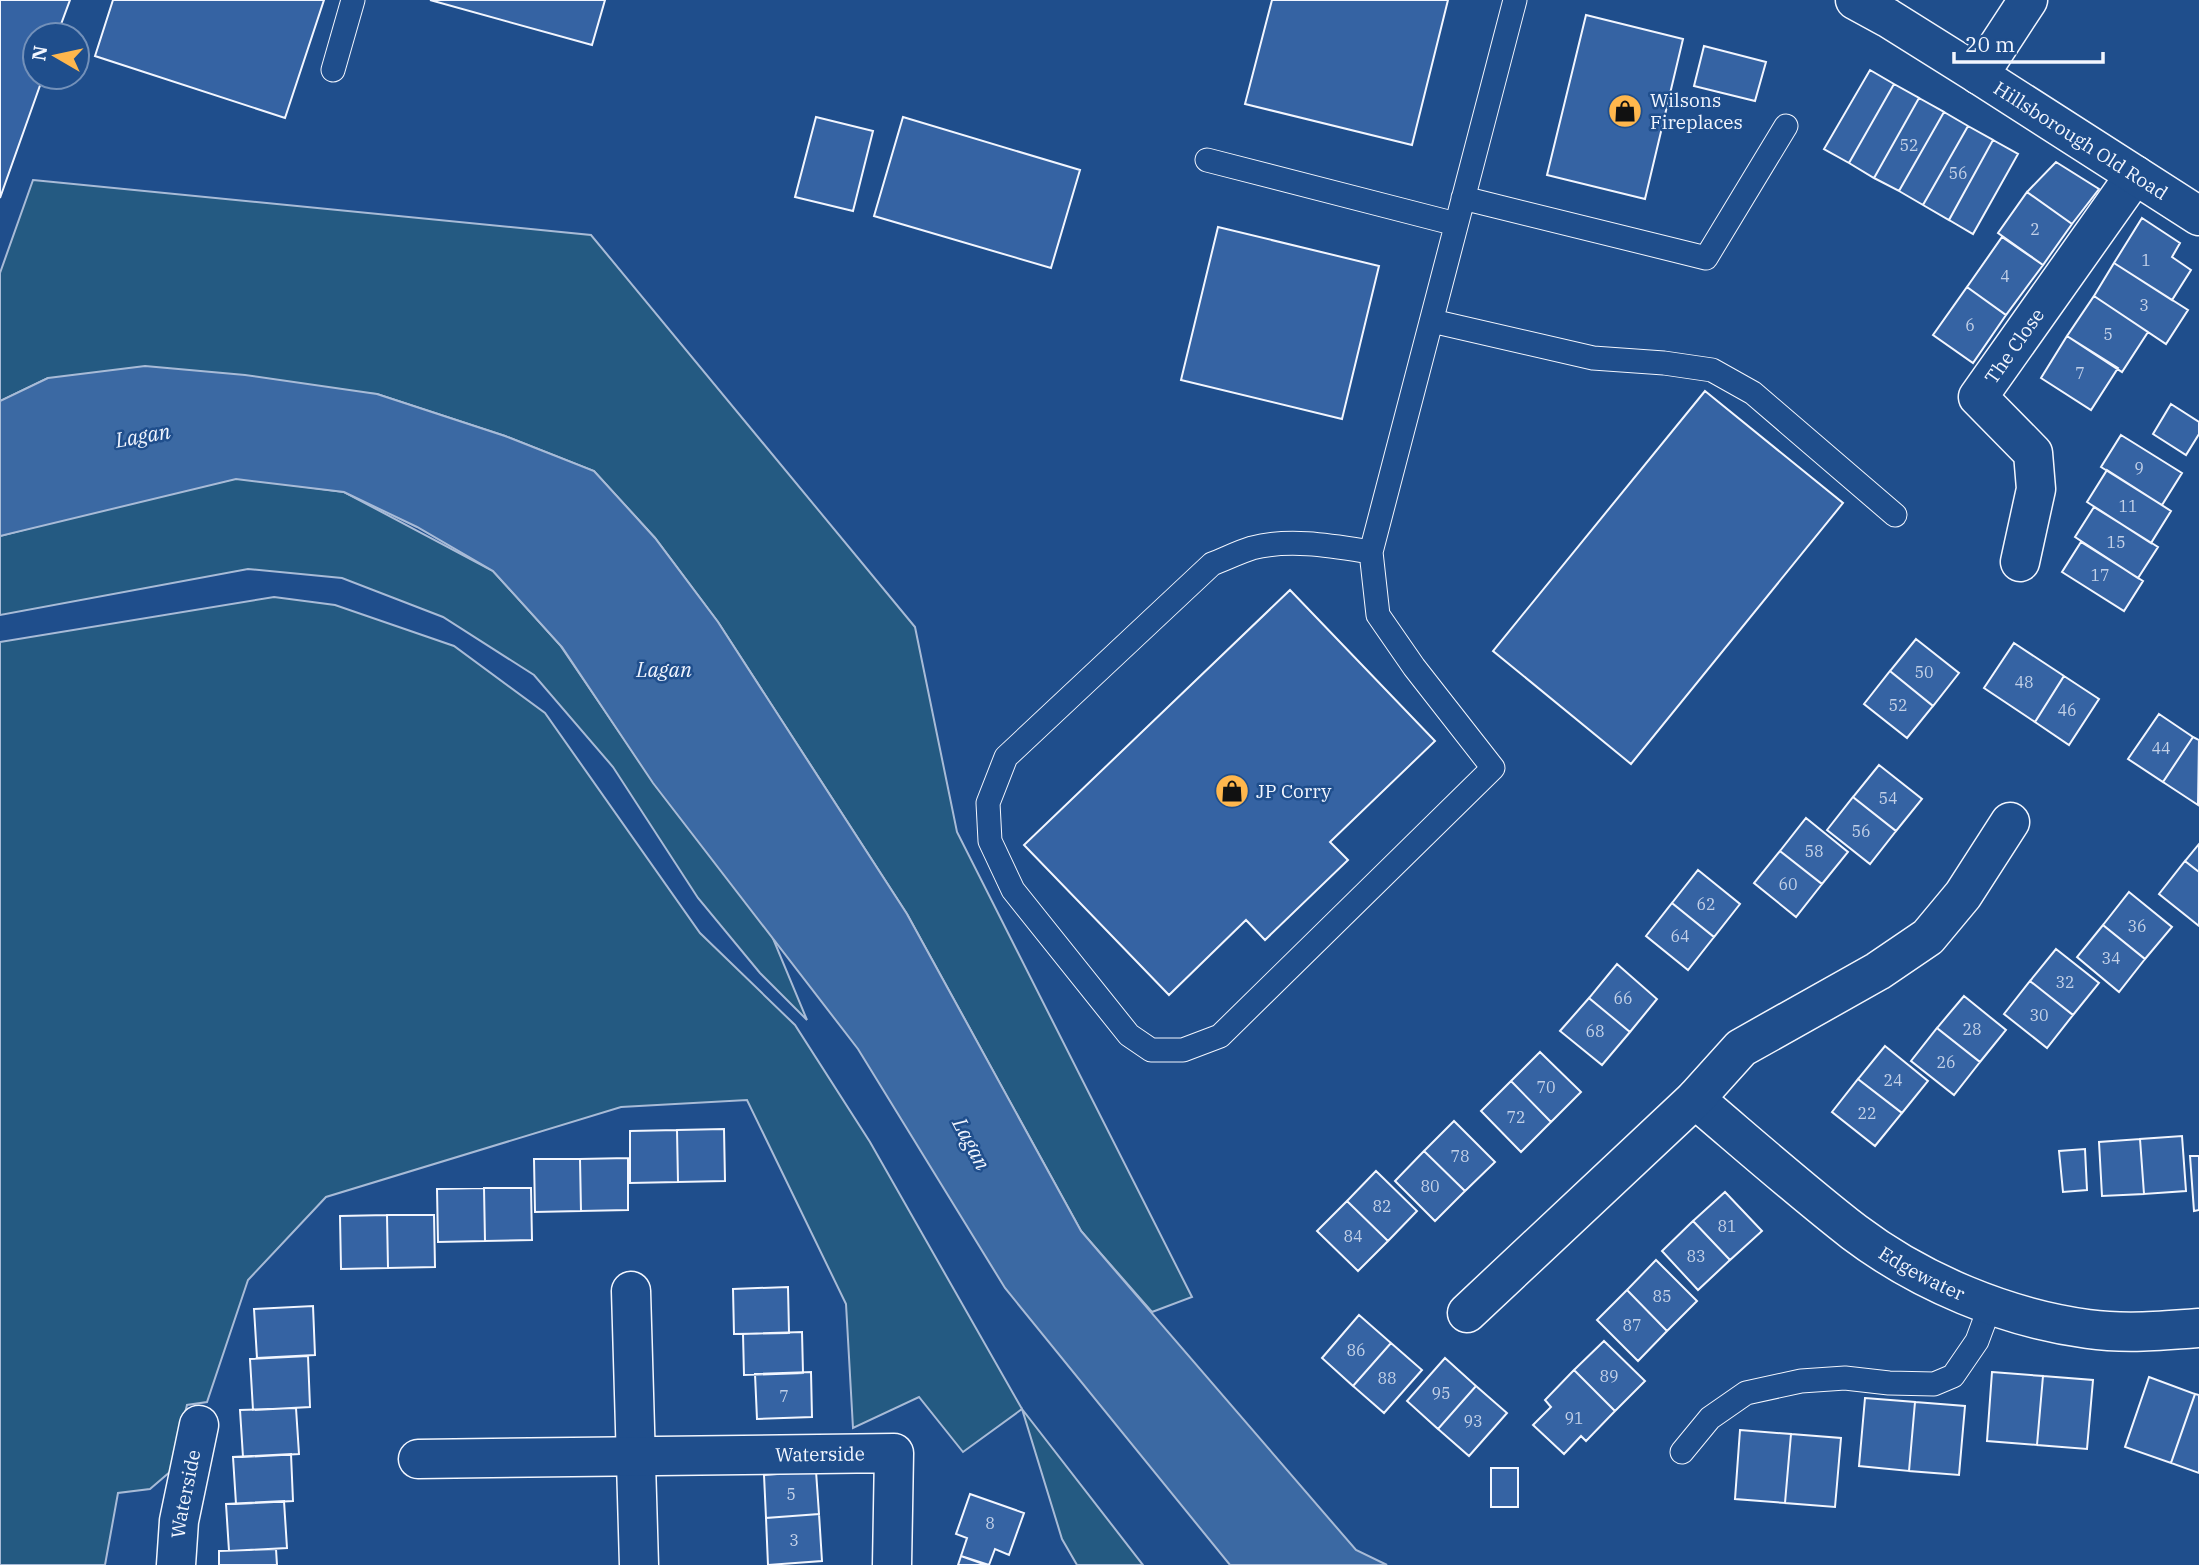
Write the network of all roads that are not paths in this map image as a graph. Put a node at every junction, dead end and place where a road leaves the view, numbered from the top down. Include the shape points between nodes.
1 (353, 0) edge
2 (1515, 0) edge
3 (1855, 0) edge
4 (2028, 0) edge
5 (333, 70) dead end
6 (1979, 75) junction
7 (1786, 126) dead end
8 (1207, 160) dead end
9 (2135, 175) junction
10 (1463, 198) junction
11 (2199, 216) edge
12 (1456, 224) junction
13 (1432, 321) junction
14 (1895, 515) dead end
15 (1371, 552) junction
16 (2020, 562) dead end
17 (2010, 822) dead end
18 (1695, 1099) junction
19 (631, 1290) dead end
20 (1990, 1306) junction
21 (1467, 1313) dead end
22 (2199, 1328) edge
23 (199, 1425) dead end
24 (1682, 1452) dead end
25 (635, 1457) junction
26 (418, 1459) dead end
27 (176, 1565) edge
28 (639, 1565) edge
29 (892, 1565) edge

1 - 5 lane
2 - 10 lane
3 - 6 street, Hillsborough Old Road
4 - 6 street
6 - 9 street, Hillsborough Old Road
7 - 10 lane via 1706,258
8 - 12 lane
9 - 11 street, Hillsborough Old Road
9 - 16 street, The Close via 1978,397 2033,453 2036,489
10 - 12 lane
12 - 13 lane
13 - 14 lane via 1593,358 1712,370 1753,393
13 - 15 lane
15 - 15 lane via 1378,615 1493,768 1220,1036 1183,1050 1152,1050 1129,1035 1013,890 990,841 988,803 1006,757 1212,564 1254,548 1290,544
17 - 18 street via 1963,895 1928,937 1835,997 1741,1048
18 - 20 street, Edgewater via 1856,1233 1922,1275
18 - 21 street
19 - 25 street
20 - 22 street, Edgewater via 2089,1330
20 - 24 lane via 1976,1341 1954,1376 1934,1384 1845,1378 1801,1381 1746,1393 1710,1418
23 - 27 street, Waterside via 179,1521
25 - 26 street, Waterside
25 - 28 street
25 - 29 street, Waterside via 894,1453

